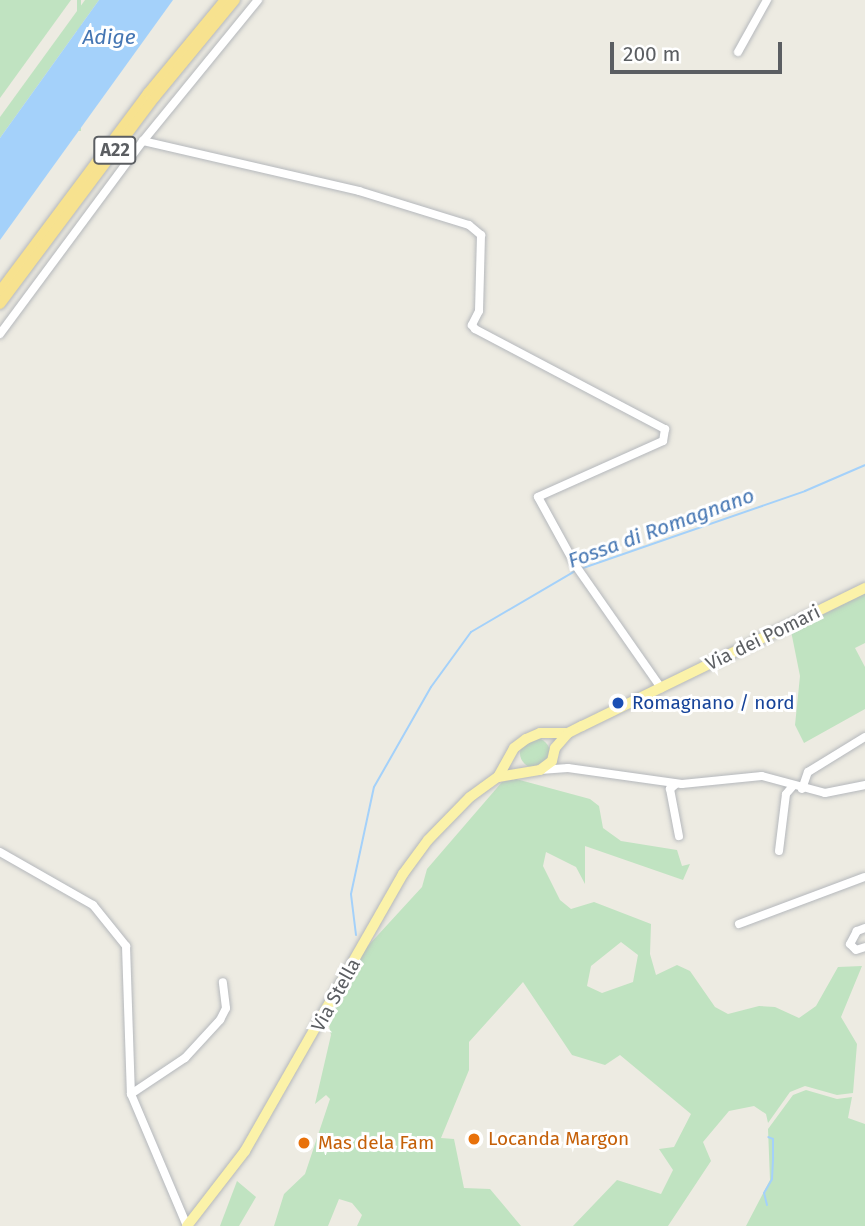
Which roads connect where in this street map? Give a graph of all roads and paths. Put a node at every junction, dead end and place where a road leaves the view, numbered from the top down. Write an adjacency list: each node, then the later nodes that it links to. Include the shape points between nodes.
1 (225, 0): 7 (highway, A22, via 148,93)
2 (235, 0): 8 (highway, A22, via 155,97)
3 (257, 0): 6 (street)
4 (767, 0): 5 (street)
5 (738, 52)
6 (143, 141): 9 (street); 11 (street, via 359,191 470,225 481,235 479,311 472,325 665,429 667,436 538,497 576,566)
7 (0, 291)
8 (0, 304)
9 (0, 334)
10 (865, 588): 11 (main road, Via dei Pomari)
11 (662, 688): 12 (main road, Via dei Pomari)
12 (568, 733): 13 (main road, Via dei Pomari); 15 (main road, Via dei Pomari)
13 (547, 735): 15 (main road); 16 (main road, Via dei Pomari, via 526,739)
14 (865, 737): 23 (street, via 808,772)
15 (555, 751): 17 (street); 18 (main road, Via dei Pomari)
16 (513, 754): 19 (main road); 20 (main road, Via Stella)
17 (568, 768): 18 (street); 21 (street)
18 (540, 770): 19 (main road)
19 (525, 772): 20 (main road)
20 (498, 776): 33 (main road, Via Stella, via 443,824 403,874 245,1151)
21 (676, 783): 23 (street, via 762,776); 24 (street, via 670,789)
22 (865, 785): 23 (street, via 825,793)
23 (797, 787): 25 (street, via 786,794)
24 (679, 836)
25 (779, 851)
26 (0, 852): 32 (street, Via Stella, via 93,905 127,946)
27 (865, 877): 28 (street)
28 (739, 924)
29 (865, 928): 30 (street, via 857,930 850,944 856,950)
30 (865, 947)
31 (223, 982): 32 (street, via 226,1008 220,1020 185,1058)
32 (131, 1094): 33 (street, Via Stella)
33 (187, 1226)

